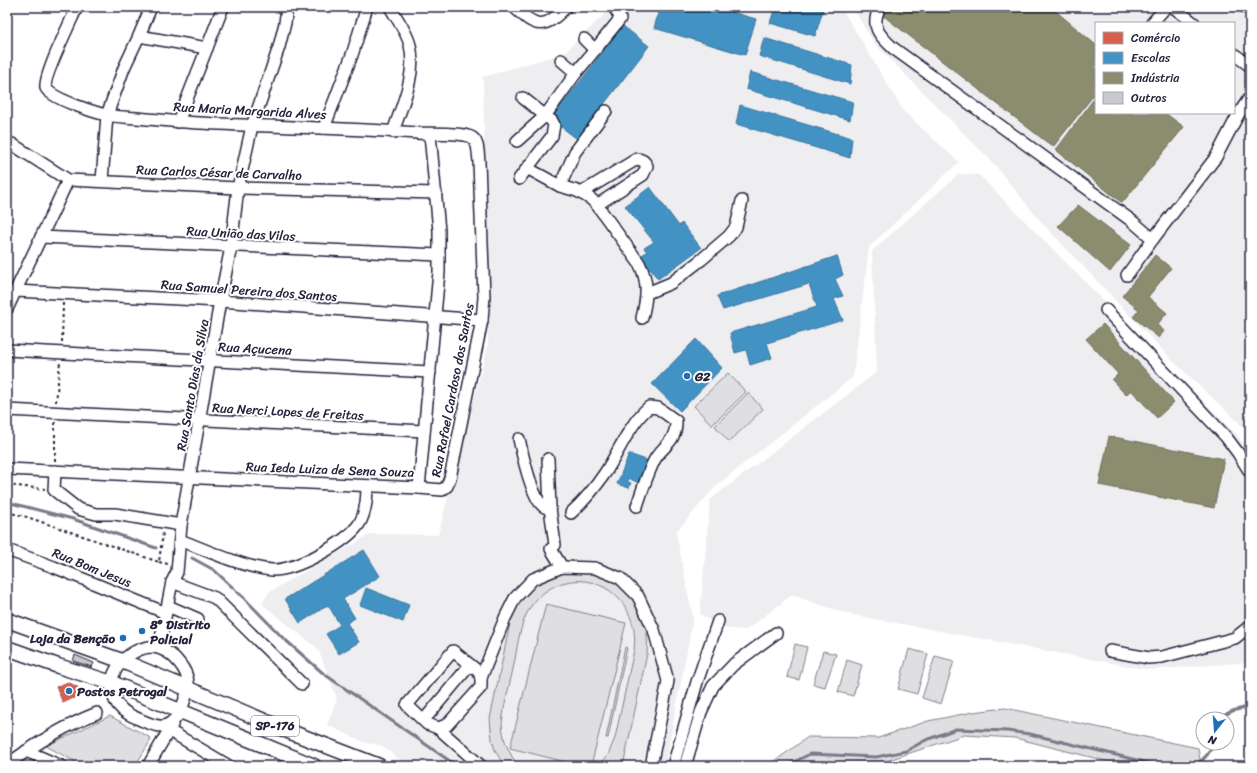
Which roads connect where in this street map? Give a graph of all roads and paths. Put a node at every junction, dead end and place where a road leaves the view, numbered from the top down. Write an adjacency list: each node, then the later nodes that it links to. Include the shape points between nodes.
1 (77, 7): 28 (street, Rua Maria Margarida Alves, via 49,71 46,88 70,103)
2 (151, 7): 17 (street)
3 (223, 7): 19 (street)
4 (287, 7): 31 (street, Rua Santo Dias da Silva, via 279,47)
5 (367, 7): 32 (street)
6 (390, 7): 33 (street, via 410,44 412,61)
7 (514, 7): 8 (street, via 540,24 548,23)
8 (566, 7)
9 (880, 7): 49 (street, via 875,18 876,27 893,48 1132,221)
10 (1166, 7): 15 (street)
11 (1173, 7): 16 (street)
12 (1245, 7): 14 (street)
13 (615, 9): 20 (street, via 620,19)
14 (1250, 10)
15 (1153, 22)
16 (1193, 22)
17 (139, 36): 19 (street); 28 (street)
18 (584, 39): 20 (street)
19 (207, 48): 30 (street)
20 (595, 50): 24 (street)
21 (1235, 55): 23 (street)
22 (561, 60): 24 (street)
23 (1250, 66)
24 (576, 73): 29 (street)
25 (1250, 97): 49 (street, via 1216,157)
26 (523, 98): 29 (street)
27 (606, 111): 42 (street, via 575,152)
28 (107, 115): 30 (street, Rua Maria Margarida Alves); 41 (street)
29 (545, 116): 36 (street); 38 (street, via 554,125 552,136)
30 (178, 122): 31 (street, Rua Maria Margarida Alves)
31 (252, 126): 32 (street, Rua Maria Margarida Alves); 43 (street, Rua Santo Dias da Silva)
32 (324, 128): 33 (street, Rua Maria Margarida Alves)
33 (393, 132): 34 (street, Rua Maria Margarida Alves)
34 (430, 134): 35 (street, Rua Maria Margarida Alves); 44 (street, Rua Ieda Luiza de Sena Souza)
35 (464, 135): 60 (street, Rua Rafael Cardoso dos Santos, via 476,141 478,149 484,297)
36 (517, 141)
37 (12, 144): 40 (street)
38 (528, 168): 39 (street); 42 (street)
39 (519, 179)
40 (68, 180): 41 (street, Rua Carlos César de Carvalho); 48 (street)
41 (102, 181): 43 (street, Rua Carlos César de Carvalho)
42 (560, 186): 45 (street)
43 (238, 188): 44 (street, Rua Carlos César de Carvalho); 50 (street, Rua Santo Dias da Silva)
44 (436, 193): 51 (street, Rua Ieda Luiza de Sena Souza)
45 (581, 193): 47 (street); 47 (street, via 637,158 645,162 648,166 643,175)
46 (742, 201): 54 (street, via 736,228 716,248 670,283)
47 (597, 205): 54 (street, via 639,263 644,272)
48 (40, 237): 50 (street, Rua União das Vilas); 53 (street)
49 (1153, 239): 52 (street)
50 (231, 247): 51 (street, Rua União das Vilas); 55 (street, Rua Santo Dias da Silva)
51 (439, 256): 58 (street, Rua Ieda Luiza de Sena Souza)
52 (1127, 275)
53 (15, 291): 55 (street, Rua Samuel Pereira dos Santos); 56 (street)
54 (647, 294): 59 (street)
55 (220, 301): 58 (street, Rua Samuel Pereira dos Santos); 62 (street, Rua Santo Dias da Silva)
56 (7, 309)
57 (1106, 310): 72 (street, via 1226,437)
58 (436, 317): 60 (street, Rua Samuel Pereira dos Santos); 63 (street, Rua Ieda Luiza de Sena Souza)
59 (642, 318)
60 (482, 320): 76 (street, Rua Rafael Cardoso dos Santos, via 447,486 442,490)
61 (7, 350): 62 (street, Rua Açucena)
62 (210, 360): 63 (street, Rua Açucena); 66 (street, Rua Santo Dias da Silva)
63 (430, 372): 67 (street, Rua Ieda Luiza de Sena Souza)
64 (7, 410): 65 (street, Rua Nerci Lopes de Freitas)
65 (55, 412): 66 (street, Rua Nerci Lopes de Freitas); 71 (path)
66 (200, 420): 67 (street, Rua Nerci Lopes de Freitas); 73 (street, Rua Santo Dias da Silva)
67 (424, 431): 76 (street, Rua Ieda Luiza de Sena Souza)
68 (519, 439): 79 (street, via 538,498 543,506)
69 (548, 459): 79 (street)
70 (7, 469): 71 (street, Rua Ieda Luiza de Sena Souza)
71 (55, 471): 73 (street, Rua Ieda Luiza de Sena Souza); 77 (street)
72 (1250, 472)
73 (190, 478): 75 (street, Rua Ieda Luiza de Sena Souza); 83 (street, Rua Santo Dias da Silva)
74 (7, 485): 77 (path)
75 (368, 486): 76 (street, Rua Ieda Luiza de Sena Souza); 84 (street, via 365,509 358,525 334,546 286,569 256,567)
76 (419, 488)
77 (54, 490): 82 (street, via 78,509 96,514 115,514)
78 (637, 506): 81 (street, via 654,461 669,444 676,429 676,422 658,408 649,407 640,415 605,474 588,497)
79 (550, 508): 86 (street, via 553,547)
80 (7, 512): 82 (path, via 159,562)
81 (571, 513)
82 (165, 522): 83 (street)
83 (182, 525): 84 (street, Rua Santo Dias da Silva)
84 (180, 545): 87 (street, Rua Santo Dias da Silva)
85 (7, 550): 88 (street, Rua Bom Jesus)
86 (562, 567): 99 (street, via 533,579 515,598); 119 (street, via 595,568 620,578 638,596 654,630 668,681)
87 (174, 577): 88 (street, Rua Santo Dias da Silva); 101 (street, via 215,598)
88 (167, 609): 89 (street, Rua Bom Jesus); 95 (street, Rua Santo Dias da Silva)
89 (198, 619)
90 (7, 620): 97 (main road, SP-176)
91 (718, 621): 120 (street)
92 (1250, 626): 96 (street, via 1235,638 1162,658)
93 (776, 633): 121 (street, via 734,664 713,686 701,712)
94 (7, 648): 100 (main road, SP-176)
95 (159, 648): 97 (street, via 139,649); 102 (street, via 181,666 188,677)
96 (1110, 651)
97 (122, 661): 100 (street); 102 (main road, SP-176)
98 (470, 665): 99 (street, via 479,672); 105 (street); 105 (street, via 453,651 406,705)
99 (481, 678): 107 (street, via 481,687 447,725)
100 (112, 683): 104 (main road, SP-176); 106 (street, via 113,696 121,708)
101 (302, 684)
102 (188, 689): 104 (street); 111 (main road, SP-176)
103 (96, 713): 110 (street, via 57,731)
104 (178, 715): 106 (street, via 171,723 163,726); 108 (street); 116 (main road, SP-176)
105 (424, 720): 107 (street)
106 (152, 725): 109 (street, via 160,734)
107 (438, 728): 118 (street)
108 (168, 730): 109 (street); 115 (street)
109 (162, 742): 114 (street)
110 (26, 751): 112 (street); 113 (street)
111 (359, 763): 117 (main road, SP-176)
112 (7, 765)
113 (61, 766)
114 (148, 766)
115 (229, 766)
116 (314, 766)
117 (379, 766)
118 (481, 766)
119 (651, 766)
120 (673, 766)
121 (685, 766)

